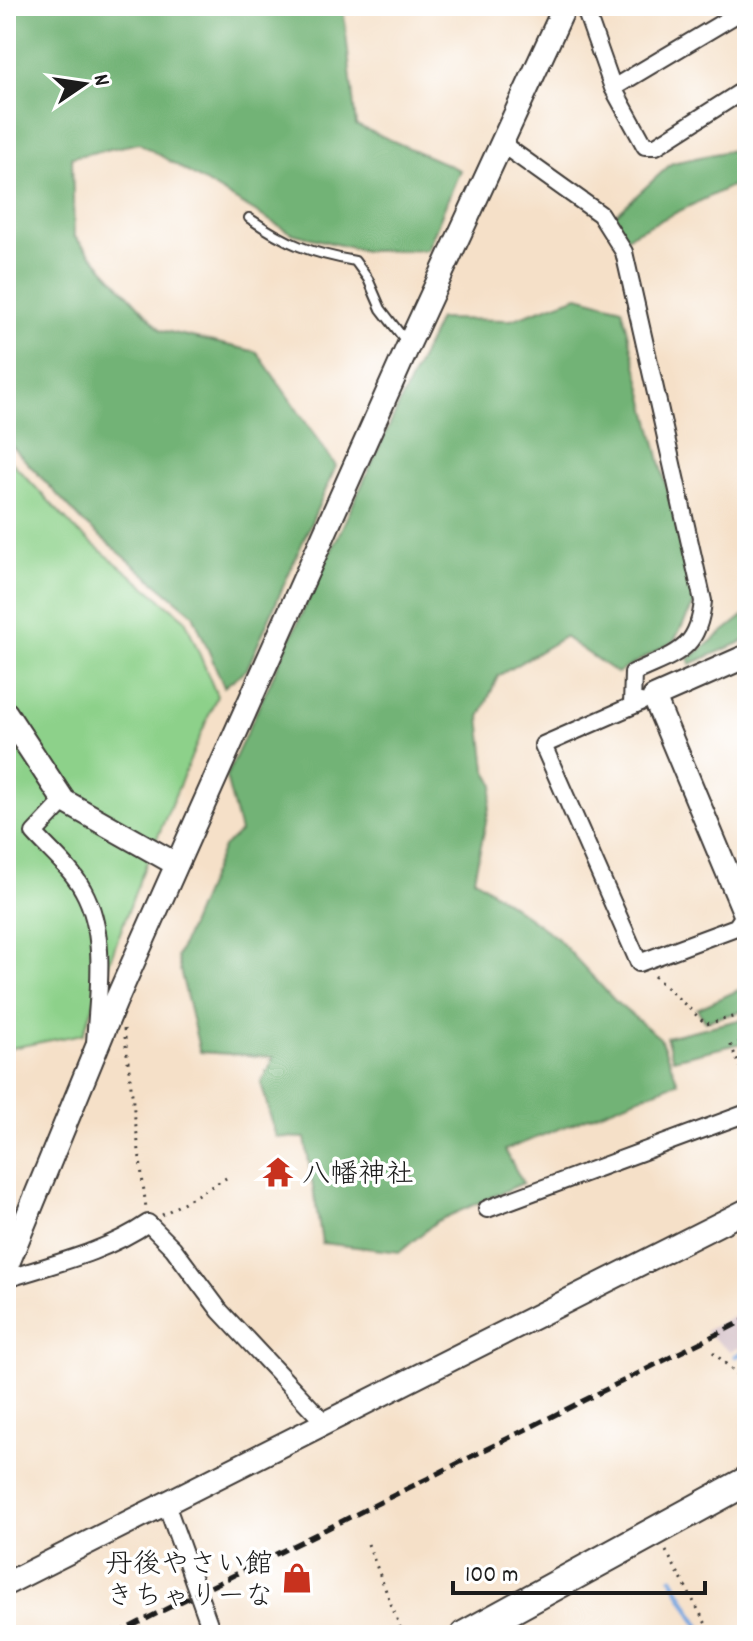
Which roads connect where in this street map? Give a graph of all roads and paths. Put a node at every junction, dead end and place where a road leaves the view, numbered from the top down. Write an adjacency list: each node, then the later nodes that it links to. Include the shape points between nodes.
1 (565, 6): 6 (street)
2 (584, 6): 4 (street)
3 (747, 8): 4 (street)
4 (613, 88): 5 (street, via 645,146 656,146)
5 (747, 88)
6 (502, 144): 8 (street); 11 (street, via 600,214 624,252 703,601 700,628 681,650 633,673)
7 (249, 218): 8 (lane, via 309,253 355,261 381,309)
8 (409, 344): 14 (street)
9 (747, 656): 10 (street)
10 (654, 697): 11 (street); 15 (street)
11 (632, 706): 16 (street, via 543,745)
12 (6, 713): 13 (street)
13 (64, 801): 14 (street); 20 (street, via 34,833 83,888 93,914 99,969)
14 (176, 864): 17 (street)
15 (746, 914): 16 (street, via 736,927)
16 (639, 963): 18 (path, via 706,1024)
17 (115, 1003): 20 (street); 26 (path, via 127,1036)
18 (747, 1013)
19 (747, 1035): 21 (path, via 731,1046)
20 (94, 1051): 27 (street)
21 (747, 1082)
22 (747, 1113): 24 (street)
23 (228, 1177): 26 (path)
24 (487, 1209)
25 (747, 1210): 32 (street)
26 (148, 1223): 29 (street, via 71,1259); 32 (street, via 220,1311)
27 (14, 1225): 28 (street)
28 (6, 1268)
29 (6, 1279)
30 (713, 1352): 31 (path)
31 (747, 1384)
32 (325, 1423): 34 (street)
33 (747, 1481): 35 (highway)
34 (165, 1501): 37 (street); 38 (street)
35 (655, 1531): 40 (highway); 41 (path)
36 (368, 1544): 39 (path)
37 (6, 1584)
38 (213, 1635)
39 (403, 1635)
40 (465, 1635)
41 (712, 1635)

